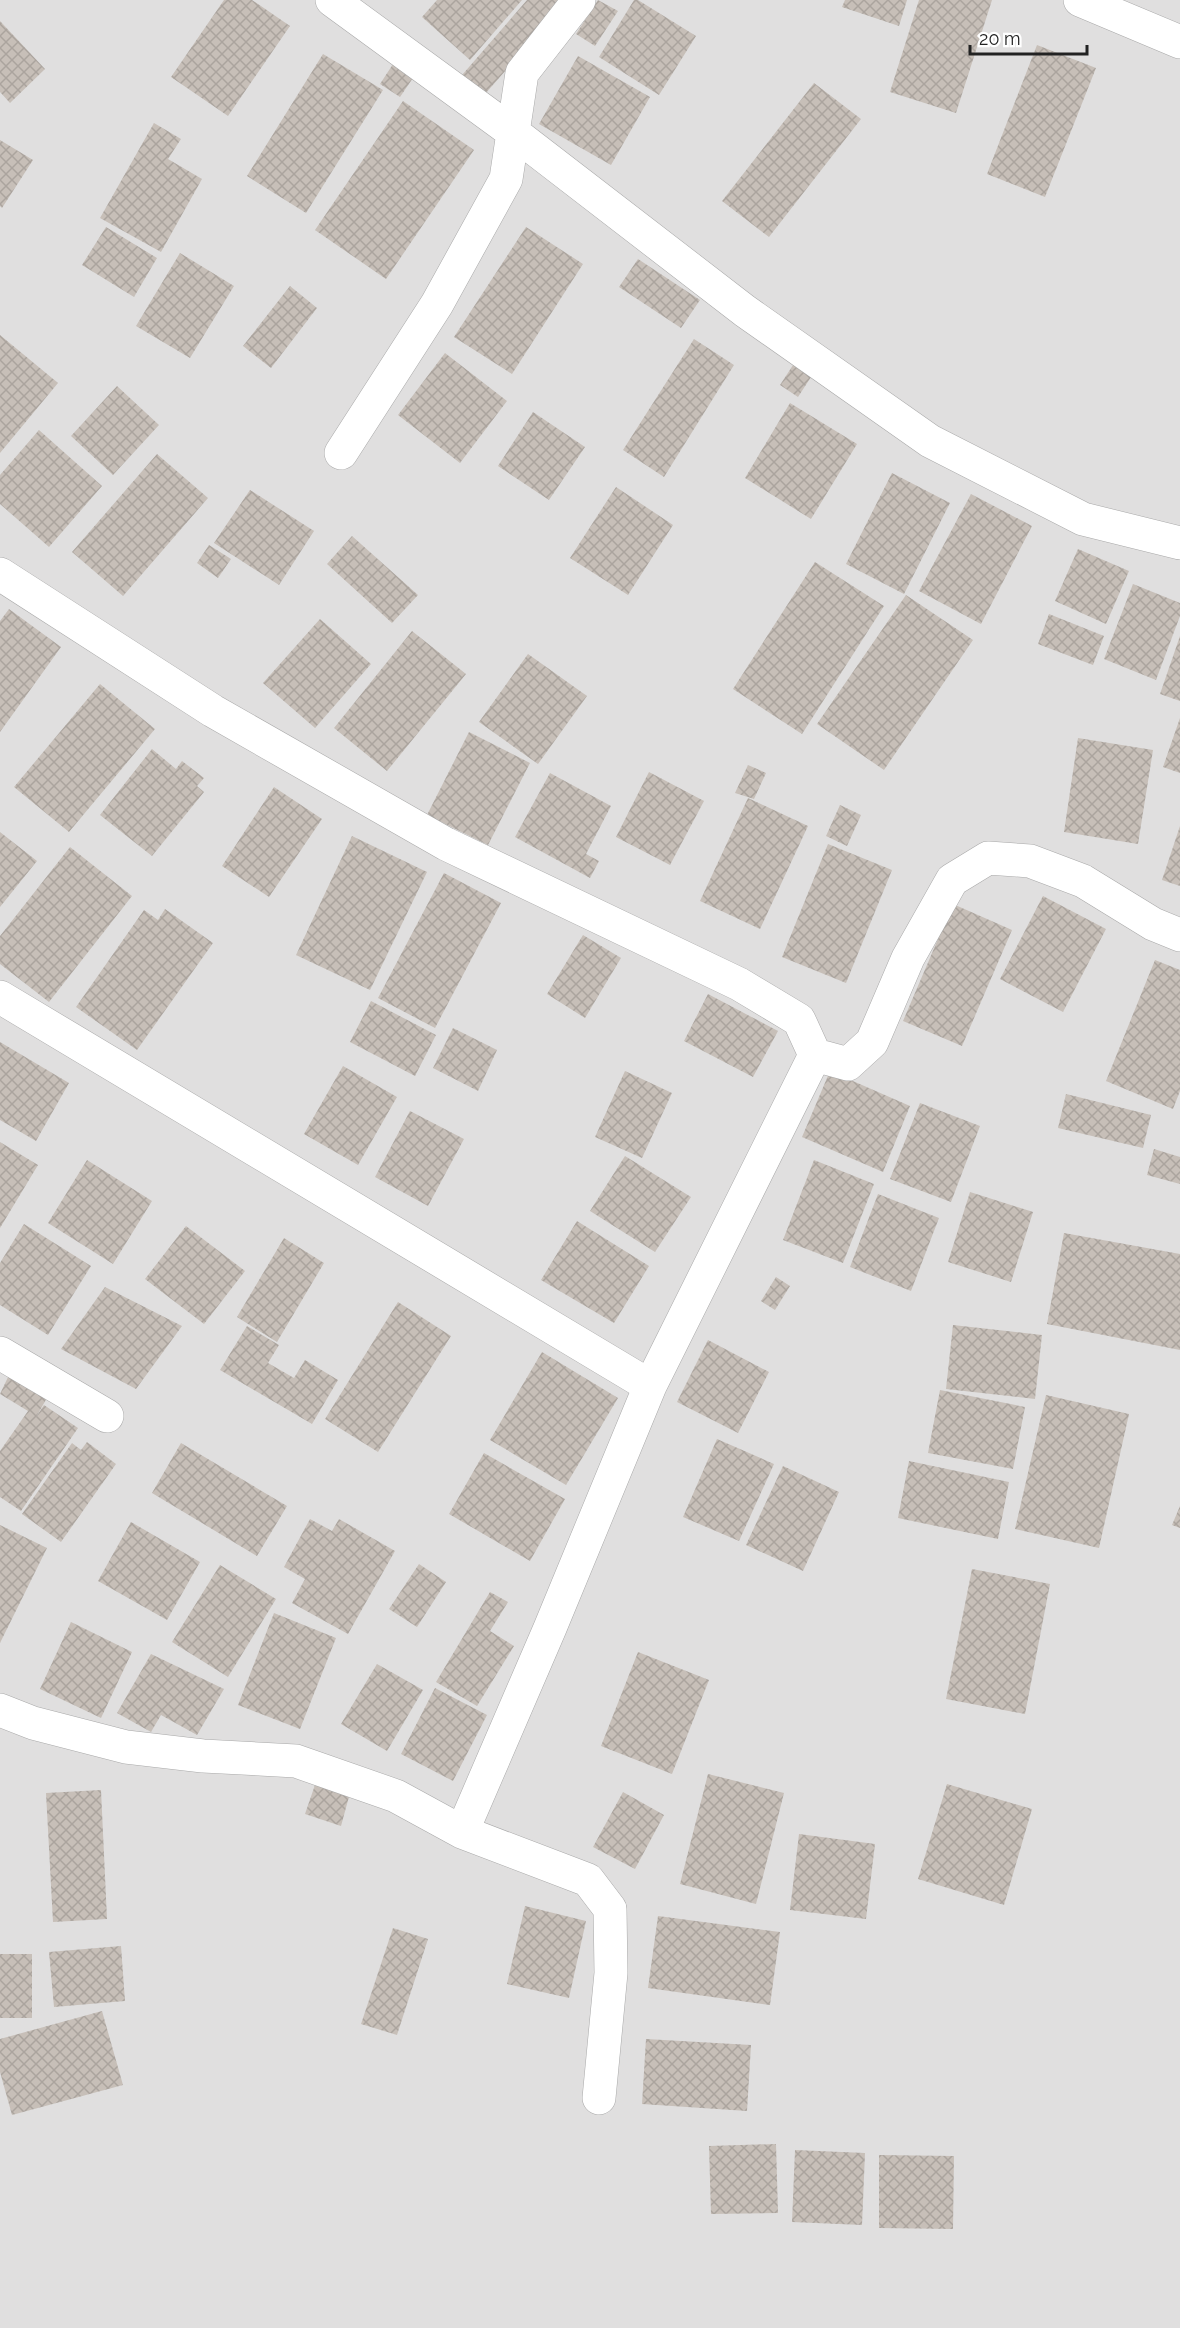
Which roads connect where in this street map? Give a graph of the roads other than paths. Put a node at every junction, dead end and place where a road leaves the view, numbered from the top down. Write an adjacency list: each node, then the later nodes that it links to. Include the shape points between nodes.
1 (332, 0): 5 (street)
2 (579, 0): 5 (street, via 522,73)
3 (1080, 0): 4 (street)
4 (1180, 42)
5 (514, 134): 6 (street, via 506,179 437,304); 7 (street, via 745,311 930,441 1083,519)
6 (341, 453)
7 (1180, 543)
8 (0, 574): 11 (street, via 213,711 446,844 739,984 799,1020)
9 (1180, 935): 11 (street, via 1153,924 1083,881 1030,861 988,858 952,880 908,958 872,1042 848,1064)
10 (0, 997): 13 (street)
11 (815, 1055): 13 (street)
12 (0, 1353): 14 (street)
13 (650, 1386): 16 (street)
14 (107, 1416)
15 (0, 1710): 16 (street, via 33,1723 126,1747 296,1761 396,1796)
16 (462, 1832): 17 (street, via 588,1880 610,1909 611,1973)
17 (599, 2098)

